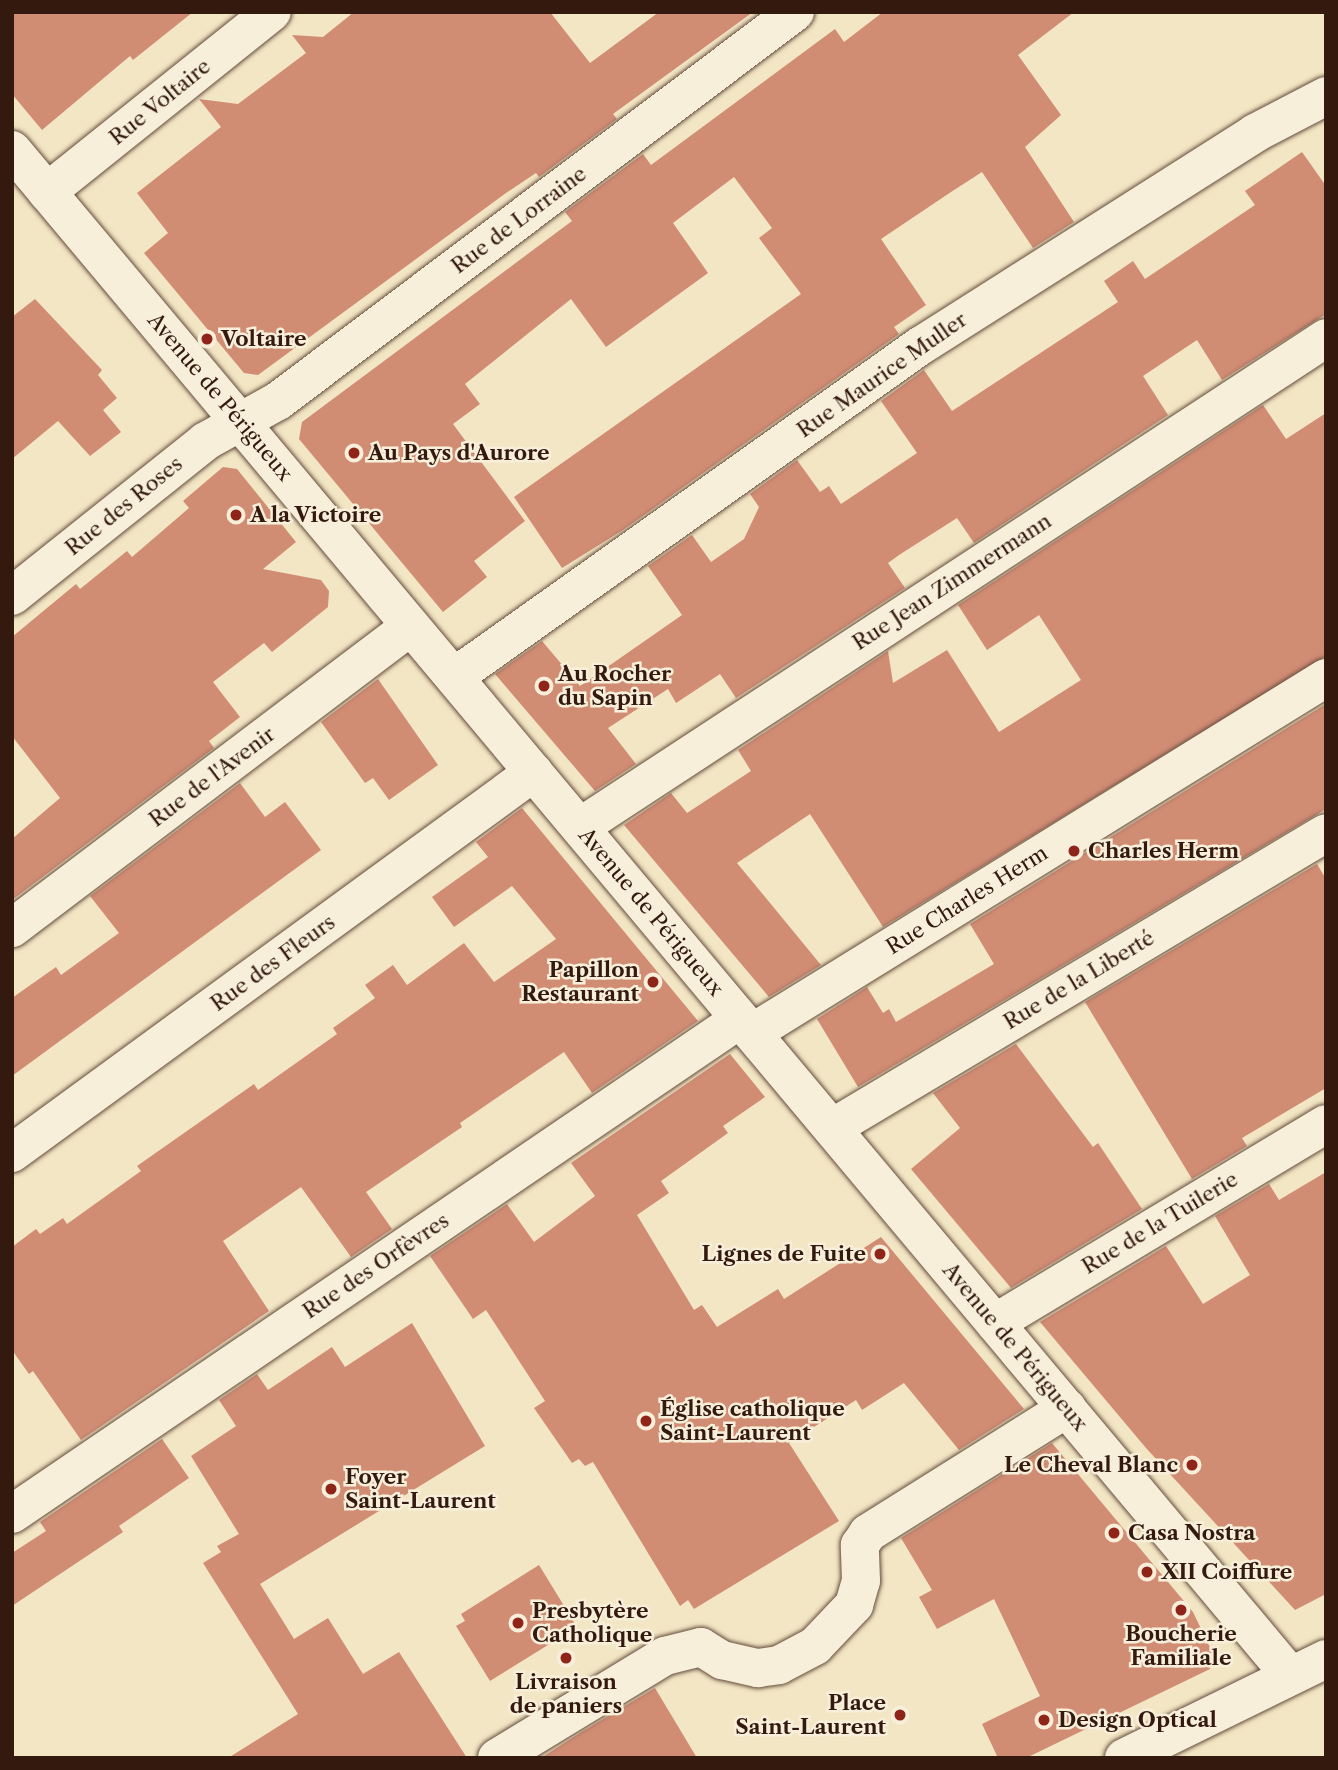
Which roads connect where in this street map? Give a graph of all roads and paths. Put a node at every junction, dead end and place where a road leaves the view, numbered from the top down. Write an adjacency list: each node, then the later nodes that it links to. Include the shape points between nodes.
1 (272, 12): 5 (street, Rue Voltaire)
2 (795, 12): 7 (street, Rue de Lorraine, via 278,401)
3 (1326, 96): 10 (street, Rue Maurice Muller, via 1255,133 920,346)
4 (12, 150): 5 (street, Avenue de Périgueux)
5 (47, 192): 7 (street, Avenue de Périgueux)
6 (1326, 338): 13 (street, Rue Jean Zimmermann)
7 (240, 422): 8 (street, Rue des Roses, via 206,441); 9 (street, Avenue de Périgueux)
8 (12, 596)
9 (411, 626): 10 (street, Avenue de Périgueux); 15 (street, Rue de l'Avenir)
10 (454, 677): 12 (street, Avenue de Périgueux)
11 (1326, 678): 16 (street, Rue Charles Herm)
12 (534, 772): 13 (street, Avenue de Périgueux); 19 (street, Rue des Fleurs)
13 (580, 827): 16 (street, Avenue de Périgueux)
14 (1326, 833): 18 (street, Rue de la Liberté)
15 (12, 928)
16 (746, 1026): 18 (street, Avenue de Périgueux); 22 (street, Rue des Orfèvres)
17 (1326, 1124): 20 (street, Rue de la Tuilerie)
18 (832, 1128): 20 (street, Avenue de Périgueux)
19 (12, 1153)
20 (995, 1323): 21 (street, Avenue de Périgueux)
21 (1067, 1409): 24 (street, Avenue de Périgueux); 25 (street, via 868,1533 860,1545 861,1581 854,1605 831,1633 808,1650 779,1665 758,1668 722,1660 701,1647 665,1656)
22 (12, 1514)
23 (1326, 1659): 24 (street)
24 (1290, 1675): 26 (street)
25 (497, 1758)
26 (1124, 1758)

